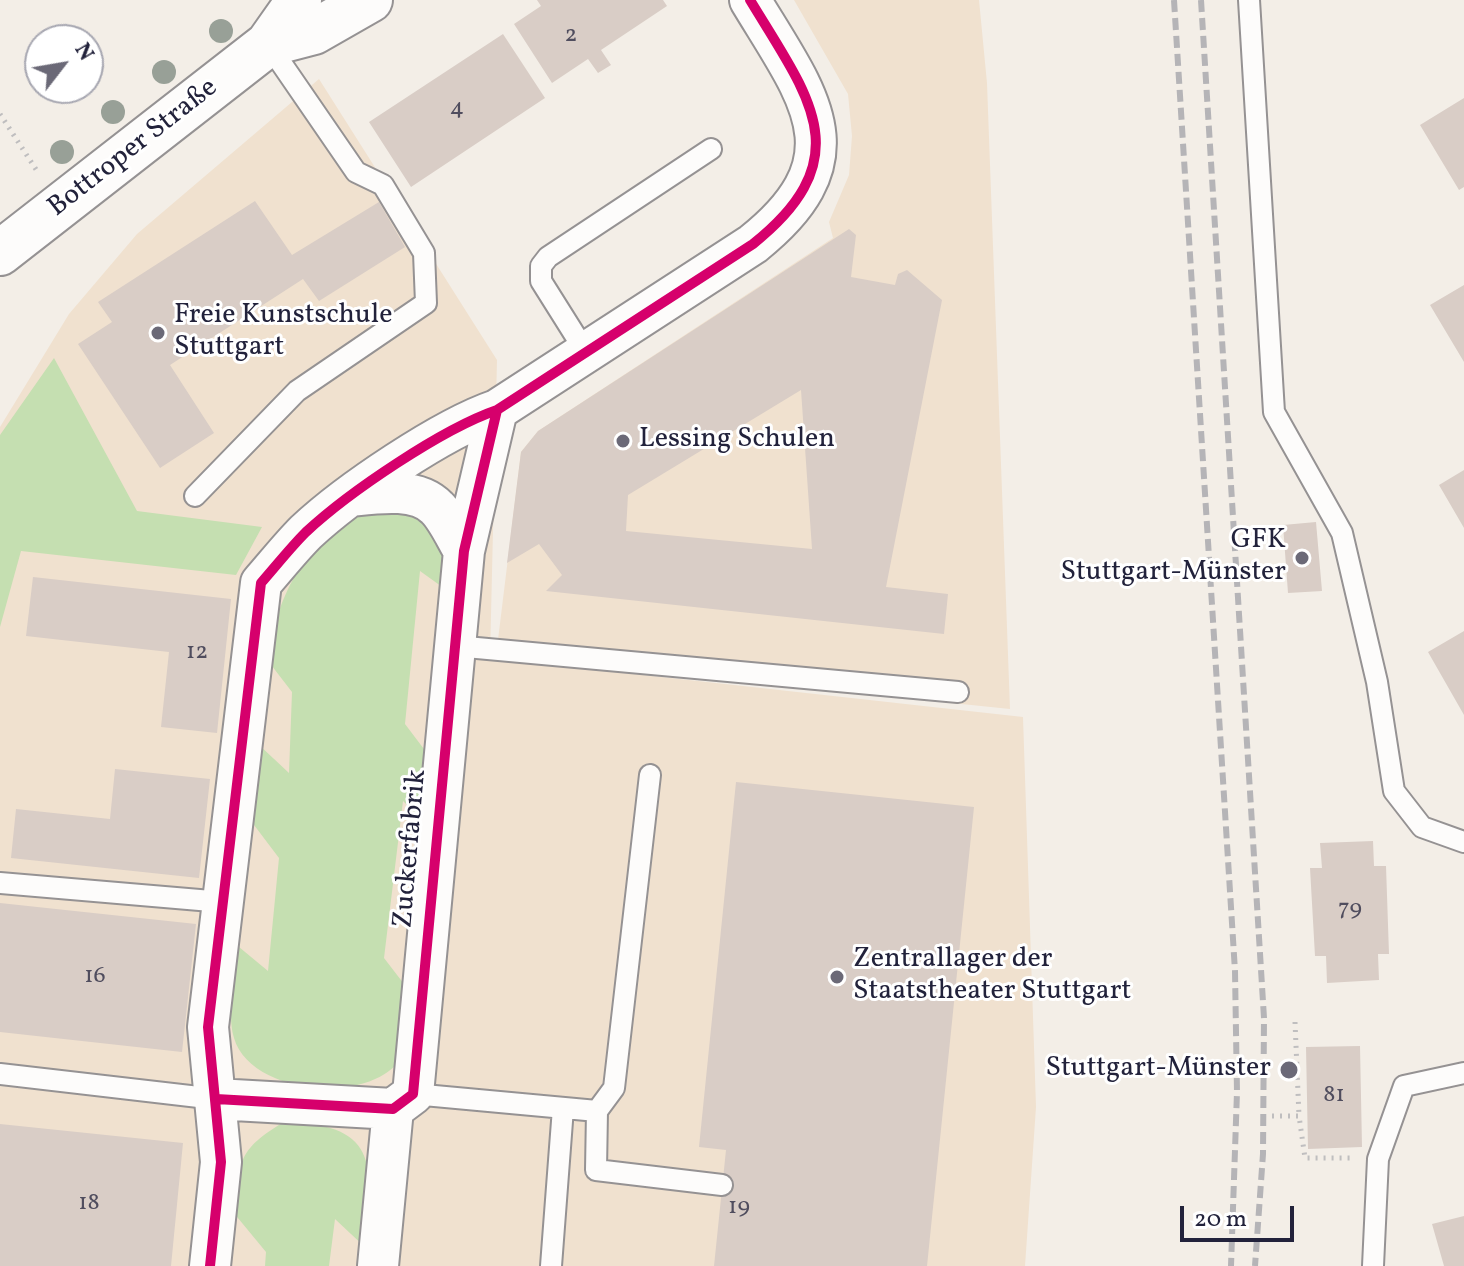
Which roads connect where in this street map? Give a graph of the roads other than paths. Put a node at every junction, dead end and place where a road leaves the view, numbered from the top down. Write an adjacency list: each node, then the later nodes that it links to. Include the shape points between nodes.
1 (299, 0): 5 (street, Bottroper Straße)
2 (370, 0): 5 (street, Bottroper Straße, via 314,32)
3 (750, 0): 8 (street, via 803,88 813,115 813,167 800,199 753,244)
4 (1249, 0): 16 (lane, via 1274,412 1342,533 1377,682 1394,791 1422,827)
5 (268, 44): 7 (street, Bottroper Straße); 10 (lane, via 356,172 383,185 424,253 426,303 297,391)
6 (711, 149): 8 (lane, via 541,266 541,281)
7 (0, 253)
8 (585, 351): 9 (street)
9 (497, 410): 11 (street, via 466,421); 12 (street, Zuckerfabrik)
10 (195, 496)
11 (352, 496): 12 (street, via 409,494 436,506); 18 (street, via 306,532 261,583)
12 (464, 551): 13 (street, Zuckerfabrik)
13 (455, 646): 14 (lane); 22 (street, Zuckerfabrik)
14 (958, 692)
15 (650, 775): 24 (lane, via 614,1088)
16 (1464, 842)
17 (0, 883): 18 (lane)
18 (223, 902): 21 (street, via 208,1027)
19 (1464, 1073): 29 (lane, via 1404,1086 1378,1159)
20 (0, 1074): 21 (lane)
21 (216, 1099): 22 (street); 26 (street, via 221,1162)
22 (403, 1102): 23 (lane); 27 (street, Zuckerfabrik)
23 (563, 1108): 24 (lane); 28 (lane)
24 (597, 1111): 25 (lane, via 596,1170)
25 (722, 1185)
26 (210, 1266)
27 (378, 1266)
28 (551, 1266)
29 (1373, 1266)

